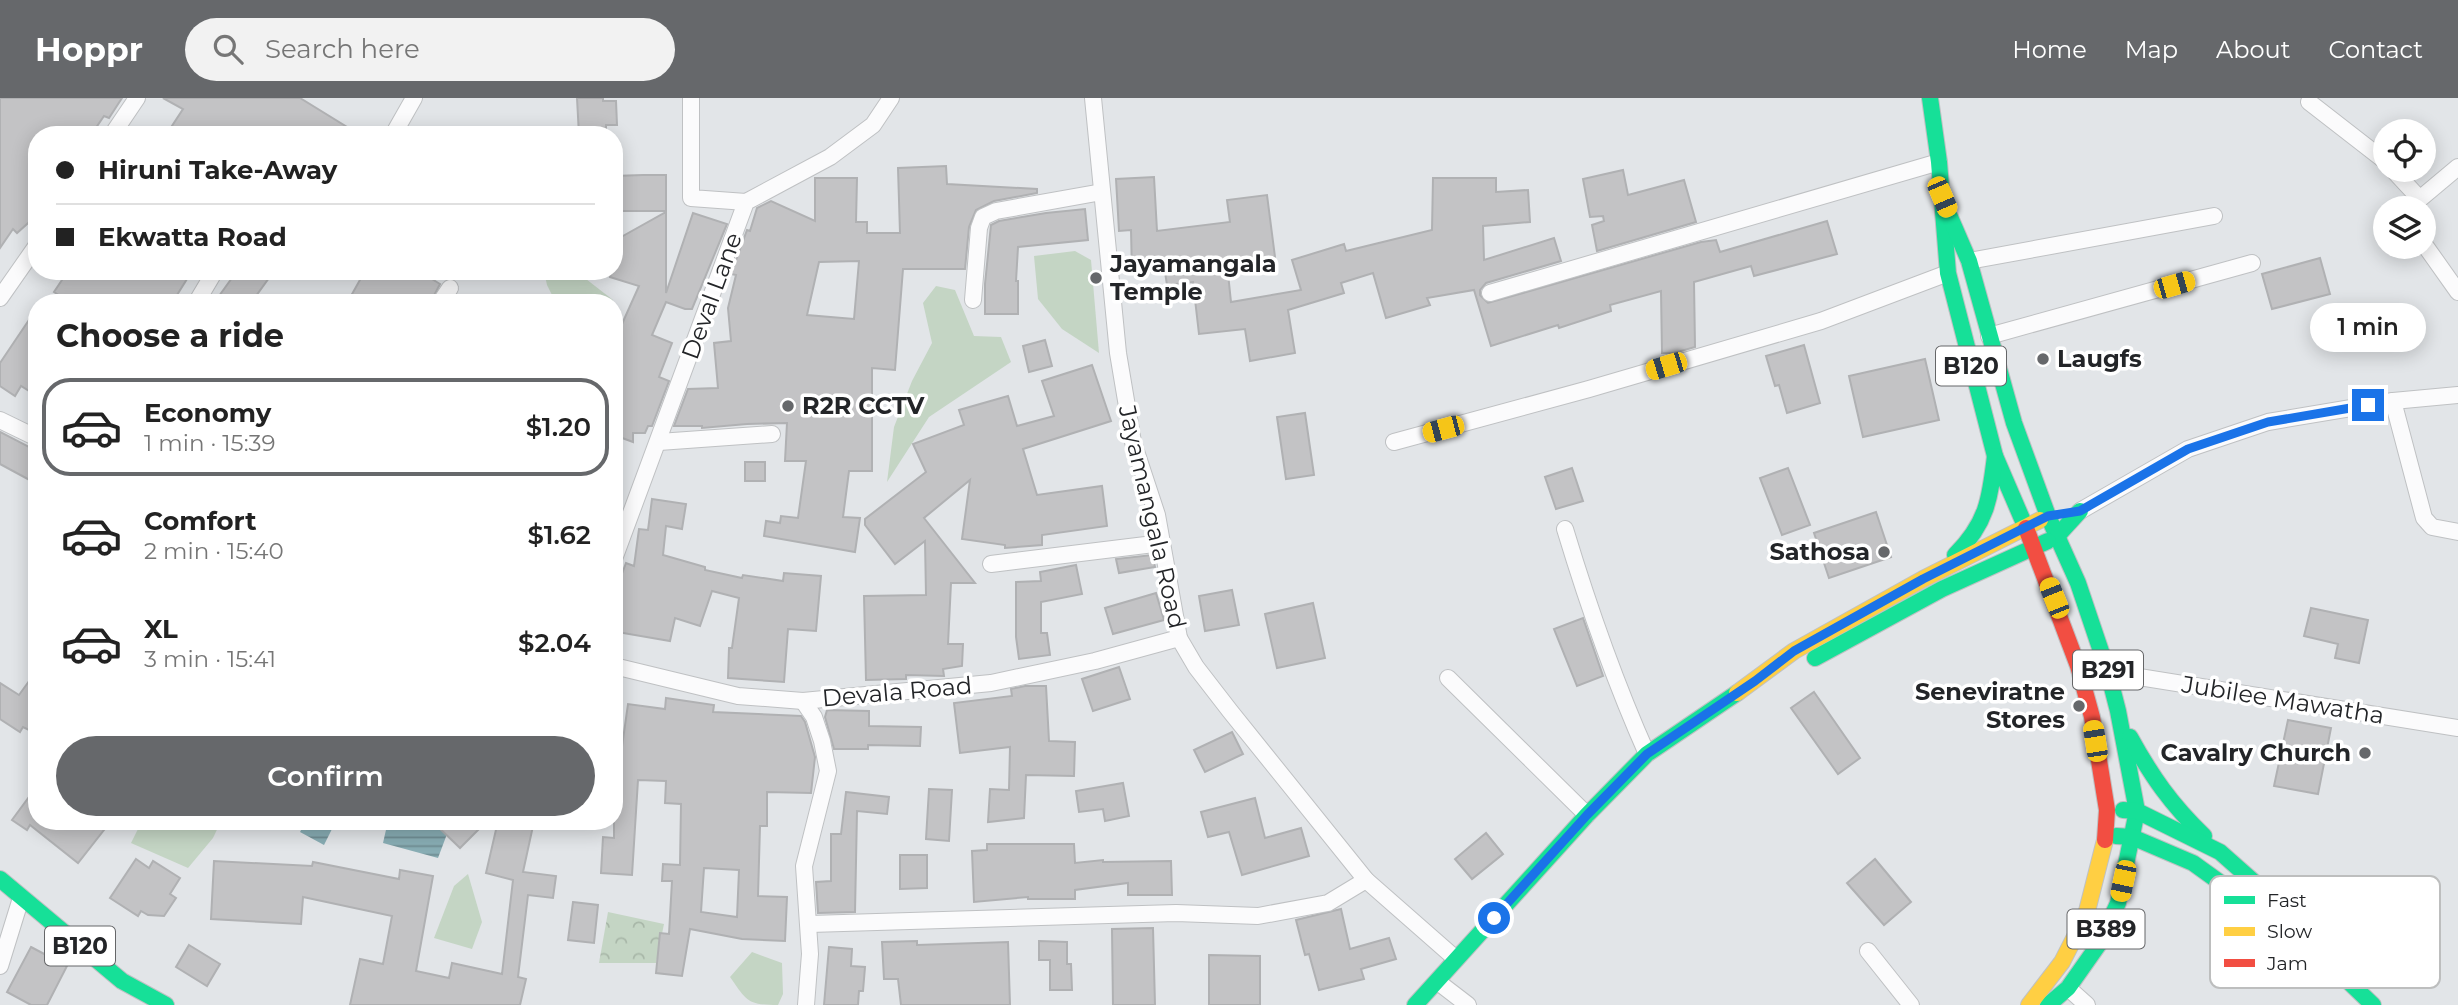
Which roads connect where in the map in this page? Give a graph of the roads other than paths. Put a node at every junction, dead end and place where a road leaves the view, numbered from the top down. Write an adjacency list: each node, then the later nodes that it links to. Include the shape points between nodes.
1 (137, 98): 8 (street)
2 (414, 98): 9 (street)
3 (691, 98): 16 (street, via 691,198)
4 (891, 98): 16 (street, Deval Lane, via 873,125 830,158)
5 (1093, 98): 13 (street, Jayamangala Road)
6 (1930, 98): 11 (main road, B120)
7 (2309, 102): 10 (street)
8 (118, 126)
9 (398, 126)
10 (2373, 153)
11 (1939, 162): 15 (main road, B120); 25 (street)
12 (2458, 167): 14 (street)
13 (1102, 192): 28 (street, via 983,217); 45 (street, Jayamangala Road, via 1118,353 1133,442)
14 (2423, 196)
15 (1942, 197): 20 (main road, B120); 22 (main road, B120)
16 (746, 202): 35 (street, Deval Lane)
17 (2214, 216): 20 (street)
18 (28, 258): 27 (street)
19 (2435, 259): 24 (street)
20 (1969, 261): 29 (main road, B120)
21 (2252, 263): 29 (street)
22 (1948, 273): 36 (street, via 1821,321); 37 (main road, B120)
23 (450, 288): 26 (street)
24 (2458, 292)
25 (1490, 293)
26 (446, 294)
27 (0, 298)
28 (973, 300)
29 (1989, 336): 39 (main road, B120)
30 (2458, 395): 31 (street)
31 (2393, 401): 38 (street, via 2268,422 2188,449); 42 (street, via 2424,518 2432,527)
32 (0, 420): 33 (street)
33 (28, 434)
34 (772, 434): 35 (street)
35 (659, 442): 44 (street, Deval Lane)
36 (1394, 442)
37 (1995, 456): 41 (main road, B120); 48 (main road, via 1983,522 1973,539)
38 (2080, 511): 39 (main road); 43 (main road)
39 (2048, 516): 41 (main road); 43 (main road)
40 (1565, 528): 57 (street, via 1588,605)
41 (2026, 528): 46 (main road); 48 (main road)
42 (2458, 533)
43 (2057, 535): 46 (main road); 51 (main road, B291)
44 (623, 536)
45 (1162, 543): 47 (street); 49 (street, Jayamangala Road)
46 (2034, 547): 53 (main road, via 1942,589 1800,666); 58 (main road, B291, via 2078,666 2092,717)
47 (991, 564)
48 (1939, 571): 53 (main road, via 1794,651)
49 (1179, 638): 54 (street, Devala Road, via 990,683); 67 (street, Jayamangala Road, via 1230,711)
50 (623, 668): 54 (street, Devala Road, via 738,696)
51 (2108, 671): 55 (main road, B291); 56 (street, Jubilee Mawatha)
52 (1448, 678): 60 (street)
53 (1755, 681): 57 (main road)
54 (803, 701): 69 (street, via 814,717 828,771 804,866)
55 (2120, 718): 59 (main road, B291); 63 (main road, via 2149,772 2176,809)
56 (2458, 728)
57 (1647, 754): 60 (main road)
58 (2107, 810): 59 (main road); 61 (main road)
59 (2137, 811): 62 (main road); 63 (main road)
60 (1587, 815): 71 (main road)
61 (2106, 835): 62 (main road); 81 (main road, B389, via 2086,915 2062,962)
62 (2132, 837): 64 (main road, via 2193,863); 74 (main road, B389, via 2118,903 2099,944)
63 (2220, 852): 65 (main road)
64 (2211, 876)
65 (2247, 876)
66 (0, 879): 68 (main road, B120)
67 (1366, 880): 69 (street, via 1328,903 1258,916 1175,913); 71 (street, Jayamangala Road)
68 (21, 898): 72 (street); 76 (main road, B120, via 122,981)
69 (810, 924): 77 (street)
70 (1868, 951): 80 (street)
71 (1456, 959): 73 (main road)
72 (0, 966)
73 (1438, 982): 78 (main road); 79 (street)
74 (2068, 988): 82 (main road, B389); 83 (street)
75 (2355, 988): 84 (main road)
76 (166, 1005)
77 (806, 1005)
78 (1415, 1005)
79 (1468, 1005)
80 (1911, 1005)
81 (2029, 1005)
82 (2048, 1005)
83 (2087, 1005)
84 (2373, 1005)

